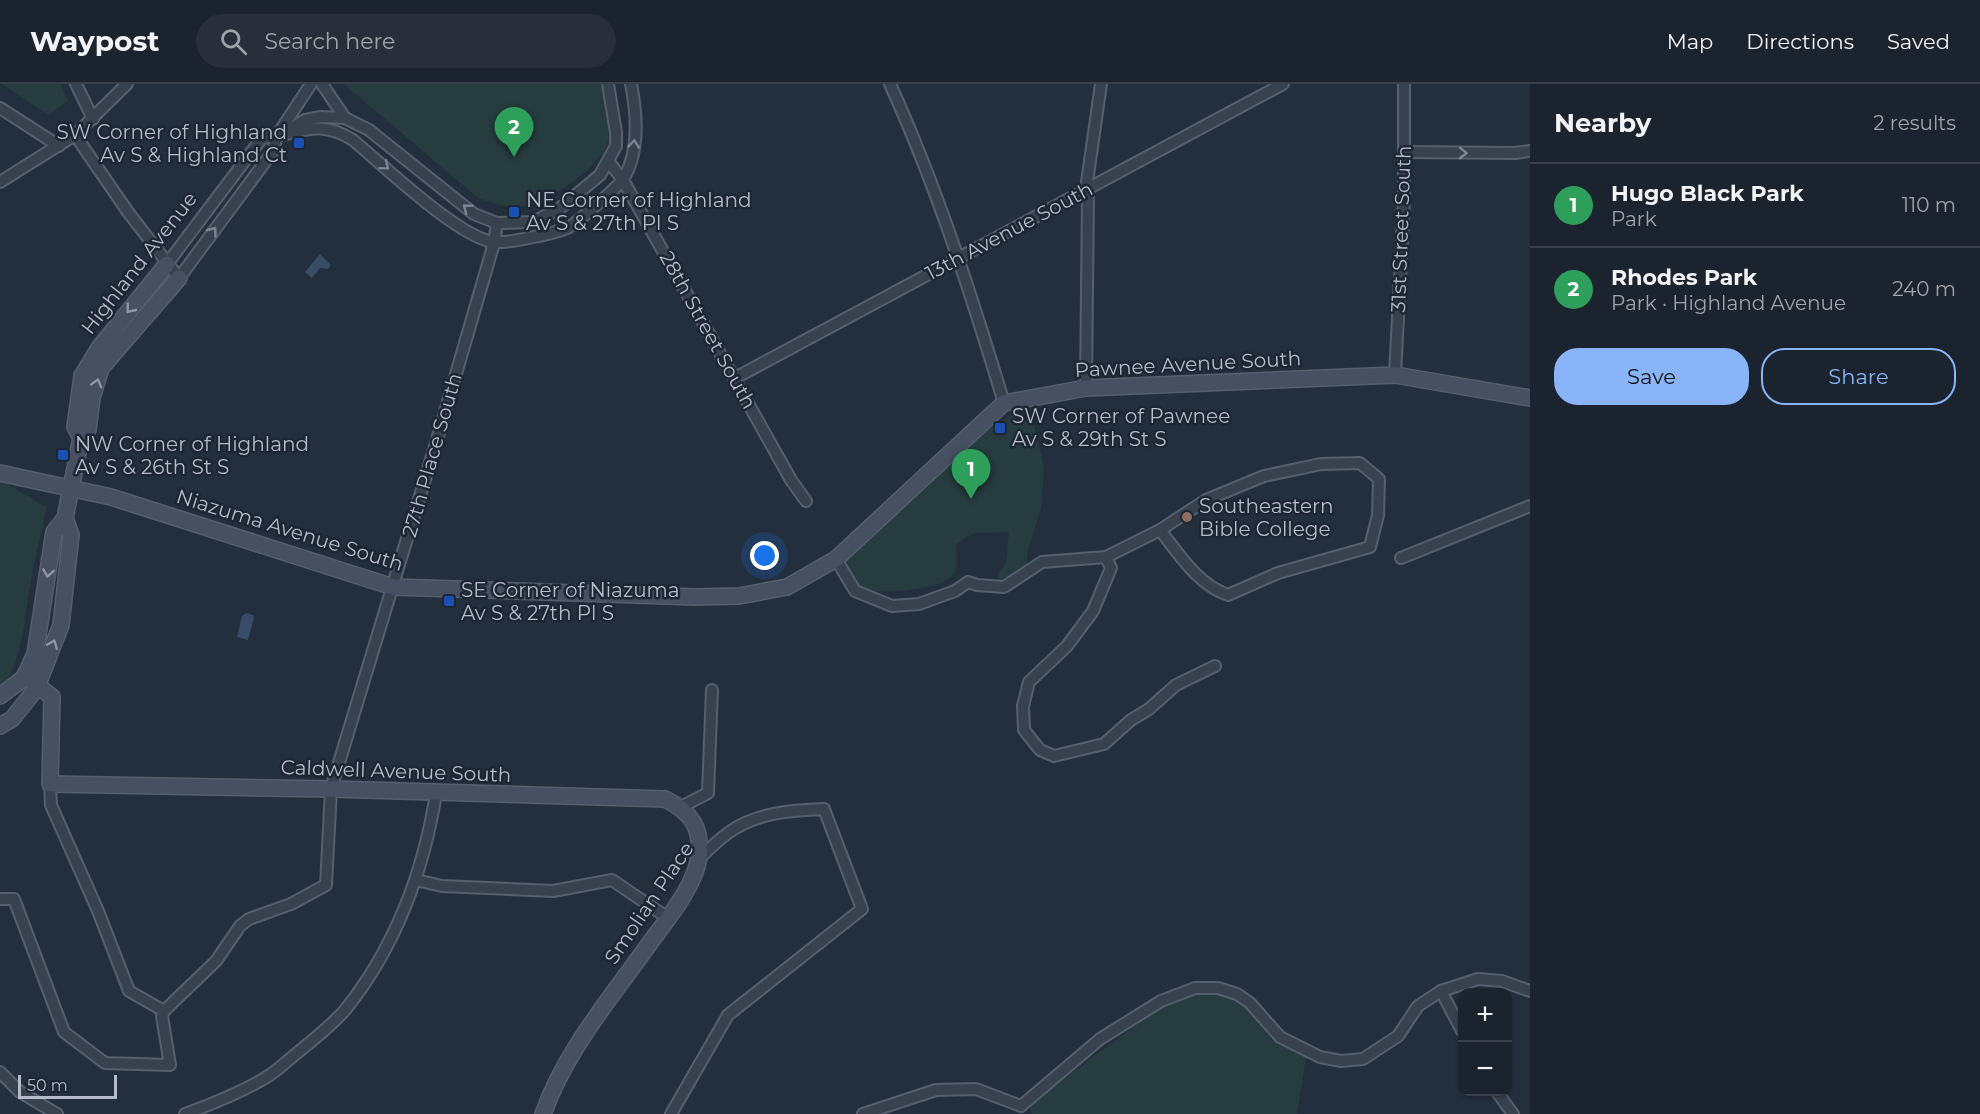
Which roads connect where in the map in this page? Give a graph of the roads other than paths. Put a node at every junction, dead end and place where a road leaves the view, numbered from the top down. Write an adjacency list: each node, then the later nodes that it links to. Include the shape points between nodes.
1 (76, 84): 12 (street)
2 (127, 84): 12 (street)
3 (311, 84): 15 (street)
4 (322, 84): 13 (street, Highland Avenue)
5 (608, 84): 19 (street, Highland Avenue, via 616,132 616,146)
6 (631, 84): 20 (street, one-way to 6, via 634,151 636,111)
7 (890, 84): 25 (street, via 918,144)
8 (1101, 84): 22 (street)
9 (1282, 84): 22 (street, 13th Avenue South)
10 (1404, 84): 18 (street, 31st Street South)
11 (0, 108): 16 (street)
12 (93, 118): 14 (street)
13 (345, 118): 15 (street, Highland Avenue, via 305,120); 23 (street, Highland Avenue, one-way to 13, via 474,214 369,130)
14 (75, 135): 16 (street); 26 (street)
15 (276, 136): 24 (street, Highland Avenue, one-way to 24, via 318,127 338,131 459,228); 26 (street, Highland Avenue, via 262,138); 27 (street, Highland Avenue, one-way to 15, via 274,150)
16 (59, 146): 21 (street)
17 (1530, 151): 18 (street, one-way to 17)
18 (1404, 152): 28 (street, 31st Street South)
19 (608, 160): 20 (street, 28th Street South); 23 (street, Highland Avenue, via 600,175 559,209 533,222)
20 (623, 180): 24 (street, via 570,227); 29 (street, 28th Street South)
21 (0, 182)
22 (1086, 189): 25 (street, 13th Avenue South); 30 (street)
23 (497, 223): 24 (street, 27th Place South)
24 (494, 243): 43 (street, 27th Place South)
25 (959, 258): 29 (street, 13th Avenue South); 32 (street)
26 (167, 264): 27 (street); 33 (street, Highland Avenue, one-way to 33, via 99,348 82,376 75,427)
27 (178, 278): 33 (street, Highland Avenue, one-way to 27, via 88,430 101,368)
28 (1395, 375): 30 (street, Pawnee Avenue South); 31 (street, Pawnee Avenue South)
29 (735, 378): 36 (street, 28th Street South)
30 (1086, 388): 32 (street, Pawnee Avenue South)
31 (1530, 398)
32 (1004, 403): 42 (street)
33 (81, 438): 35 (street, Highland Avenue)
34 (0, 473): 35 (street, Niazuma Avenue South)
35 (72, 488): 38 (street, Highland Avenue); 43 (street, Niazuma Avenue South, via 111,496)
36 (806, 501)
37 (1530, 506): 41 (street)
38 (64, 518): 45 (street, Highland Avenue, one-way to 45, via 54,532); 45 (street, Highland Avenue, one-way to 38, via 61,625 71,535)
39 (1160, 530): 39 (street, via 1206,500 1264,476 1321,464 1360,463 1379,479 1378,515 1370,547 1278,573 1228,595 1212,589); 40 (street)
40 (1106, 557): 42 (street, via 1042,562 1004,587 968,582 919,604 892,606 855,591); 44 (street, via 1111,568 1093,611 1067,646 1029,682 1023,706 1024,730 1040,750 1054,756 1104,744 1176,686)
41 (1401, 558)
42 (836, 559): 43 (street, Niazuma Avenue South, via 787,587 739,596)
43 (393, 587): 50 (street, 27th Place South)
44 (1215, 666)
45 (31, 679): 47 (street, Highland Avenue, via 24,678); 48 (street, Highland Avenue, via 12,719); 49 (street, via 52,697)
46 (712, 690): 52 (street, via 708,793)
47 (0, 696)
48 (0, 726)
49 (50, 784): 50 (street, Caldwell Avenue South); 59 (street, via 51,805 129,991)
50 (331, 789): 51 (street, Caldwell Avenue South); 59 (street, 27th Place South, via 326,885 291,904 249,919 216,962)
51 (436, 793): 52 (street, Caldwell Avenue South, via 665,799); 54 (street)
52 (681, 807): 53 (street, via 693,820)
53 (699, 858): 56 (street, Smolian Place, via 693,878); 67 (street, Smolian Place, via 729,832 752,822 785,811 824,809 862,909 728,1015)
54 (416, 880): 56 (street, via 442,886 553,891 612,880); 65 (street, via 383,955 344,1011 266,1078)
55 (0, 899): 59 (street, via 14,898 64,1032 105,1064 170,1065)
56 (668, 918): 66 (street, Smolian Place, via 588,1029 557,1078)
57 (1441, 991): 58 (street, via 1478,979 1502,981); 60 (street); 63 (street, via 1418,1006 1398,1036 1363,1059 1341,1061 1320,1057 1280,1037 1237,994 1218,988 1195,988 1161,1001 1100,1039)
58 (1530, 991)
59 (164, 1011)
60 (1458, 1023)
61 (0, 1072): 64 (street, via 20,1092)
62 (1500, 1096): 69 (street)
63 (1023, 1110): 68 (street, via 976,1089 936,1090)
64 (57, 1114)
65 (185, 1114)
66 (543, 1114)
67 (671, 1114)
68 (863, 1114)
69 (1513, 1114)

